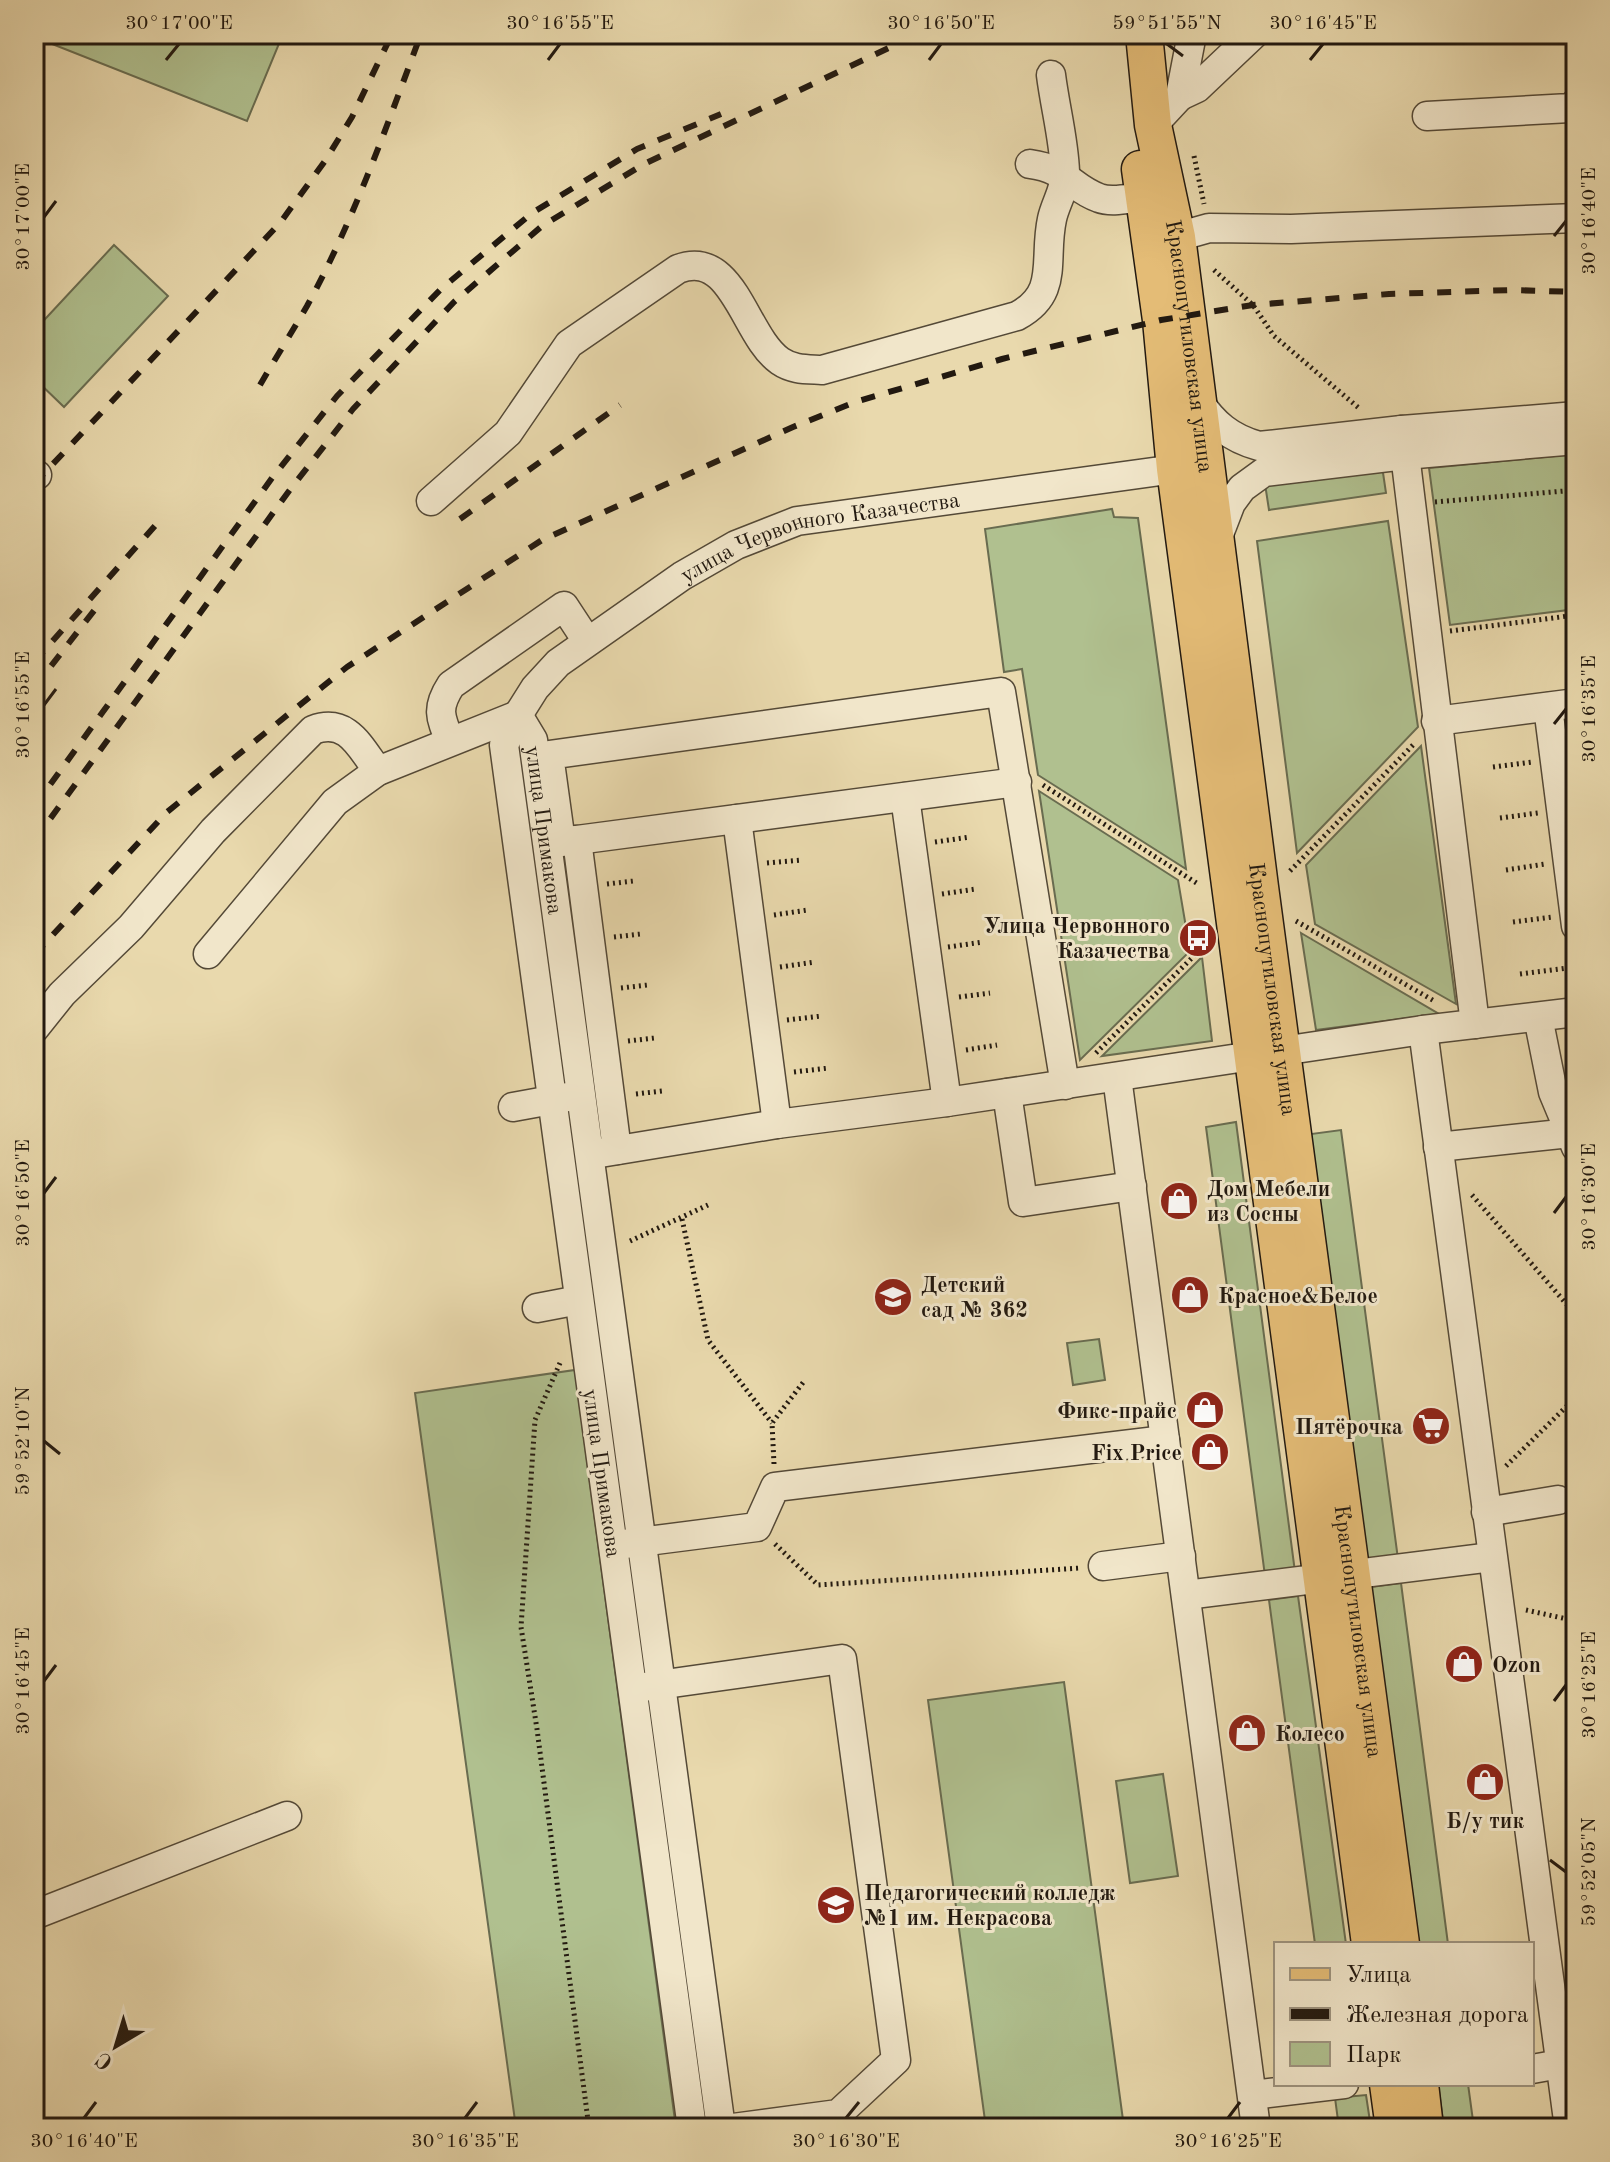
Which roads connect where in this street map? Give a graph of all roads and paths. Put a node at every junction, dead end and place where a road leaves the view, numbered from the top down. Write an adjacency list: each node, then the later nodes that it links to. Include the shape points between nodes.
1 (1121, 34): 12 (main road, Краснопутиловская улица)
2 (1144, 34): 9 (main road, Краснопутиловская улица)
3 (1192, 34): 6 (street)
4 (1254, 34): 6 (street, via 1197,88)
5 (1051, 75): 11 (street)
6 (1180, 96): 9 (street)
7 (1576, 103): 8 (street, via 1570,108)
8 (1427, 116)
9 (1153, 125): 14 (main road, Краснопутиловская улица)
10 (1030, 164): 11 (street)
11 (1066, 176): 12 (street, via 1097,198); 23 (street, via 1052,220 1046,281 1033,308 822,370 797,369 765,348 716,272 690,264 569,344 508,433)
12 (1144, 197): 20 (main road, Краснопутиловская улица)
13 (1576, 218): 14 (street, via 1209,228)
14 (1177, 237): 16 (main road, Краснопутиловская улица)
15 (1214, 270): 19 (path, via 1253,305 1274,336 1363,411 1389,420)
16 (1197, 399): 19 (street, via 1220,428 1259,446); 24 (main road, Краснопутиловская улица)
17 (1576, 416): 19 (street)
18 (1576, 440): 19 (street)
19 (1403, 443): 22 (street); 24 (street, via 1264,472 1231,503)
20 (1175, 469): 27 (street, улица Червонного Казачества, via 797,521 709,560); 58 (main road, Краснопутиловская улица)
21 (1576, 490): 22 (path, via 1438,502)
22 (1410, 499): 26 (street)
23 (431, 501)
24 (1215, 543): 58 (main road, Краснопутиловская улица)
25 (1576, 615): 26 (path)
26 (1427, 634): 31 (street)
27 (587, 641): 30 (street, улица Червонного Казачества, via 558,663); 32 (street, via 564,606 451,685 442,700 441,717)
28 (1576, 703): 29 (street)
29 (1548, 707): 31 (street); 33 (street)
30 (518, 715): 32 (street); 62 (street, улица Примакова, via 533,740); 63 (street, улица Примакова, via 504,745)
31 (1436, 721): 44 (path); 55 (street)
32 (450, 741): 35 (street)
33 (1554, 759): 34 (path); 38 (street)
34 (1493, 767)
35 (378, 771): 50 (street, via 335,802); 56 (street, via 351,735 325,725 313,730 213,831)
36 (1017, 782): 37 (street); 41 (street, via 1001,692 549,755 561,842); 45 (path, via 1037,781); 60 (street)
37 (905, 797): 40 (street); 64 (street)
38 (1561, 810): 39 (path); 42 (street)
39 (1500, 818)
40 (737, 819): 41 (street); 66 (street)
41 (577, 840): 69 (street)
42 (1568, 861): 43 (path); 47 (street)
43 (1506, 870)
44 (1290, 871)
45 (1198, 884)
46 (1291, 919): 55 (path)
47 (1575, 920): 48 (path)
48 (1513, 922)
49 (1206, 944): 60 (path)
50 (208, 954)
51 (1576, 967): 52 (path)
52 (1520, 974)
53 (1576, 1012): 54 (street)
54 (1538, 1017): 55 (street); 67 (street, via 1553,1092)
55 (1475, 1024): 57 (street)
56 (34, 1029)
57 (1423, 1030): 58 (street); 68 (street)
58 (1267, 1054): 59 (street); 94 (main road, Краснопутиловская улица)
59 (1117, 1077): 60 (street); 72 (street)
60 (1065, 1085): 61 (street)
61 (1007, 1093): 64 (street); 72 (street, via 1023,1202)
62 (581, 1096): 63 (street); 70 (street, улица Примакова)
63 (552, 1099): 65 (street); 71 (street, улица Примакова)
64 (947, 1102): 66 (street)
65 (513, 1107)
66 (777, 1124): 69 (street)
67 (1573, 1140): 68 (street)
68 (1438, 1147): 86 (street)
69 (617, 1150): 70 (street)
70 (589, 1155): 71 (street); 88 (street, улица Примакова)
71 (560, 1159): 77 (street, улица Примакова)
72 (1132, 1186): 84 (street)
73 (1471, 1195): 79 (path)
74 (708, 1205): 75 (path)
75 (682, 1219): 76 (path); 83 (path, via 708,1340)
76 (630, 1241)
77 (579, 1300): 78 (street); 90 (street, улица Примакова)
78 (537, 1308)
79 (1576, 1315)
80 (563, 1356): 111 (path, via 535,1420 521,1627)
81 (805, 1380): 83 (path)
82 (1576, 1404): 86 (path, via 1568,1405)
83 (772, 1423): 85 (path)
84 (1165, 1440): 85 (street); 91 (street)
85 (775, 1487): 88 (street, via 757,1527)
86 (1484, 1500): 87 (street); 92 (street)
87 (1558, 1500)
88 (641, 1541): 90 (street); 98 (street, улица Примакова)
89 (772, 1541): 93 (path, via 818,1585)
90 (613, 1545): 99 (street, улица Примакова)
91 (1181, 1556): 93 (street); 95 (street)
92 (1492, 1557): 94 (street); 96 (street)
93 (1094, 1567)
94 (1336, 1577): 95 (street); 102 (main road, Краснопутиловская улица); 103 (main road, Краснопутиловская улица)
95 (1186, 1595): 110 (street)
96 (1498, 1604): 97 (path); 104 (street)
97 (1576, 1621)
98 (661, 1685): 99 (street); 113 (street, улица Примакова); 114 (street, via 842,1659 896,2060 838,2114)
99 (632, 1689): 112 (street, улица Примакова)
100 (287, 1816): 101 (street)
101 (34, 1915)
102 (1370, 1942)
103 (1401, 1942)
104 (1533, 1942)
105 (1534, 1950): 106 (street)
106 (1546, 2066): 118 (street)
107 (1327, 2086): 110 (street)
108 (1388, 2086): 116 (main road)
109 (1420, 2086): 117 (main road)
110 (1253, 2095): 115 (street)
111 (589, 2128)
112 (692, 2128)
113 (721, 2128)
114 (733, 2128)
115 (1256, 2128)
116 (1394, 2128)
117 (1425, 2128)
118 (1569, 2128)

